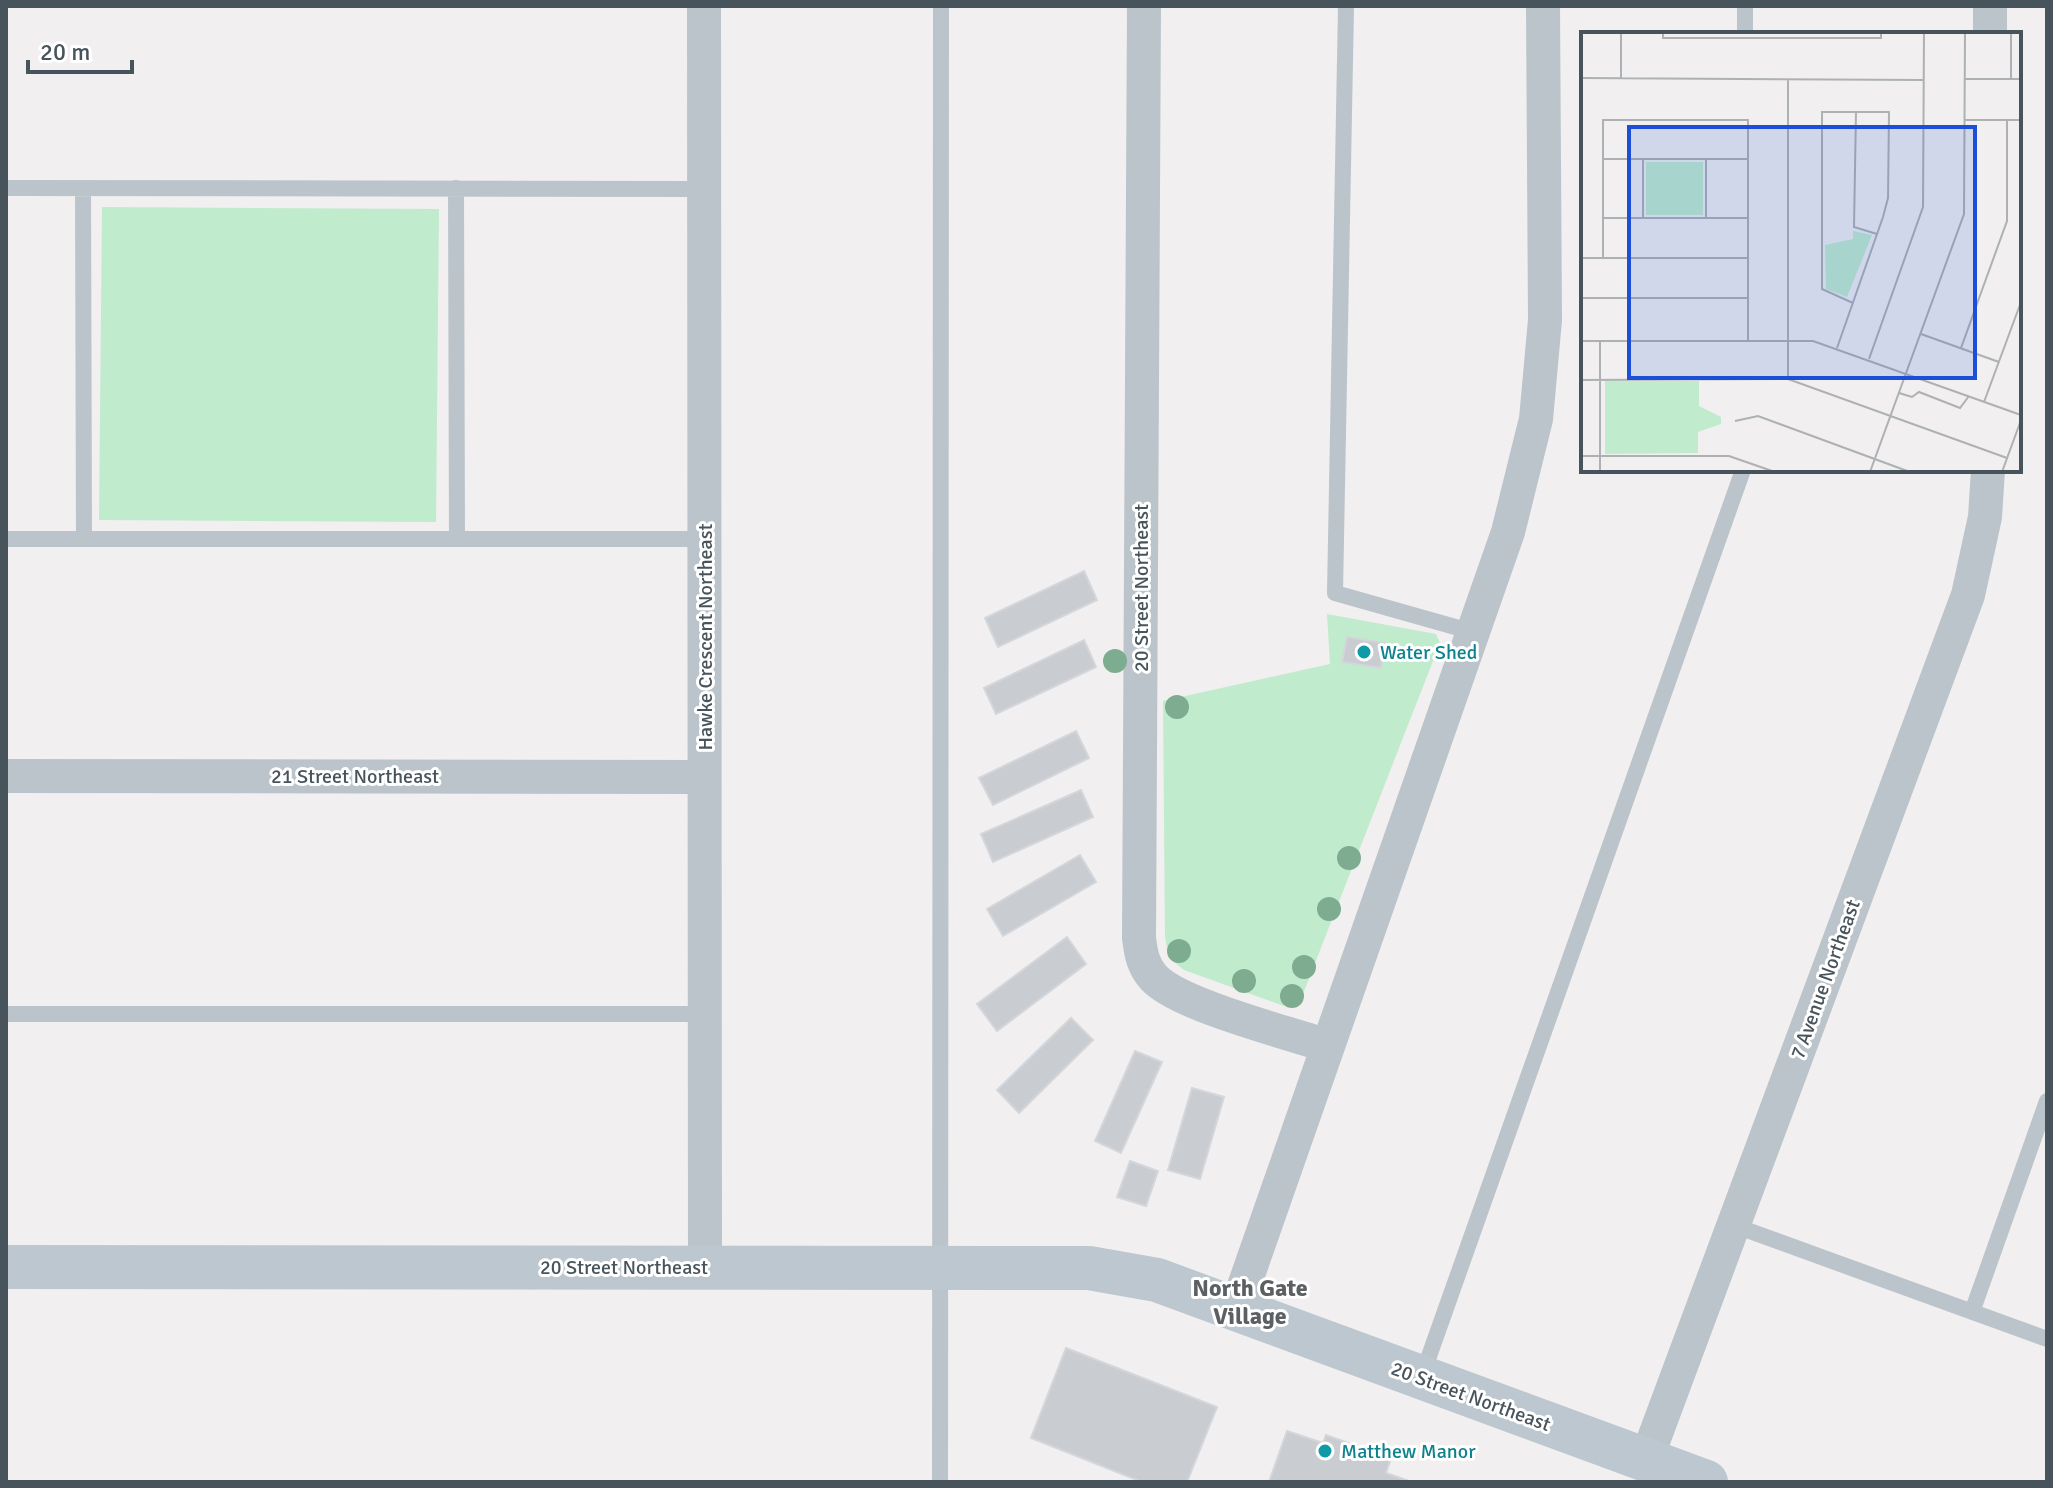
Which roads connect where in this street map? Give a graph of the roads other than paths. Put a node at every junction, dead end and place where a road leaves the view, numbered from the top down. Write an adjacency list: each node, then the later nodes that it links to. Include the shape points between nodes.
1 (704, 6): 13 (street, Hawke Crescent Northeast)
2 (941, 6): 30 (lane)
3 (1144, 6): 25 (street, 20 Street Northeast, via 1142,961 1176,995)
4 (1346, 6): 20 (lane, via 1335,593)
5 (1543, 6): 20 (street, via 1545,320 1536,419 1508,532)
6 (1745, 6): 8 (lane)
7 (1990, 6): 9 (street)
8 (1745, 32)
9 (1990, 32)
10 (6, 188): 12 (lane)
11 (456, 188): 12 (lane); 13 (lane); 18 (lane)
12 (83, 189): 17 (lane)
13 (705, 189): 19 (street, Hawke Crescent Northeast)
14 (1742, 472): 34 (lane)
15 (1988, 472): 27 (street, 7 Avenue Northeast, via 1985,517 1968,595)
16 (6, 539): 17 (lane)
17 (84, 539): 18 (lane)
18 (457, 539): 19 (lane)
19 (705, 539): 22 (street, Hawke Crescent Northeast)
20 (1473, 632): 25 (street)
21 (6, 776): 22 (street, 21 Street Northeast)
22 (704, 777): 24 (street, Hawke Crescent Northeast)
23 (6, 1014): 24 (lane)
24 (705, 1014): 29 (street, Hawke Crescent Northeast)
25 (1328, 1046): 31 (street)
26 (2047, 1101): 32 (lane)
27 (1733, 1225): 32 (lane); 35 (street, 7 Avenue Northeast)
28 (6, 1267): 29 (street, 20 Street Northeast)
29 (705, 1267): 30 (street, 20 Street Northeast)
30 (939, 1268): 31 (street, 20 Street Northeast, via 1089,1268 1157,1280); 36 (lane)
31 (1236, 1309): 34 (street, 20 Street Northeast)
32 (1972, 1312): 33 (lane)
33 (2047, 1339)
34 (1421, 1377): 35 (street, 20 Street Northeast)
35 (1642, 1471): 37 (street, 20 Street Northeast)
36 (940, 1482)
37 (1706, 1482)

